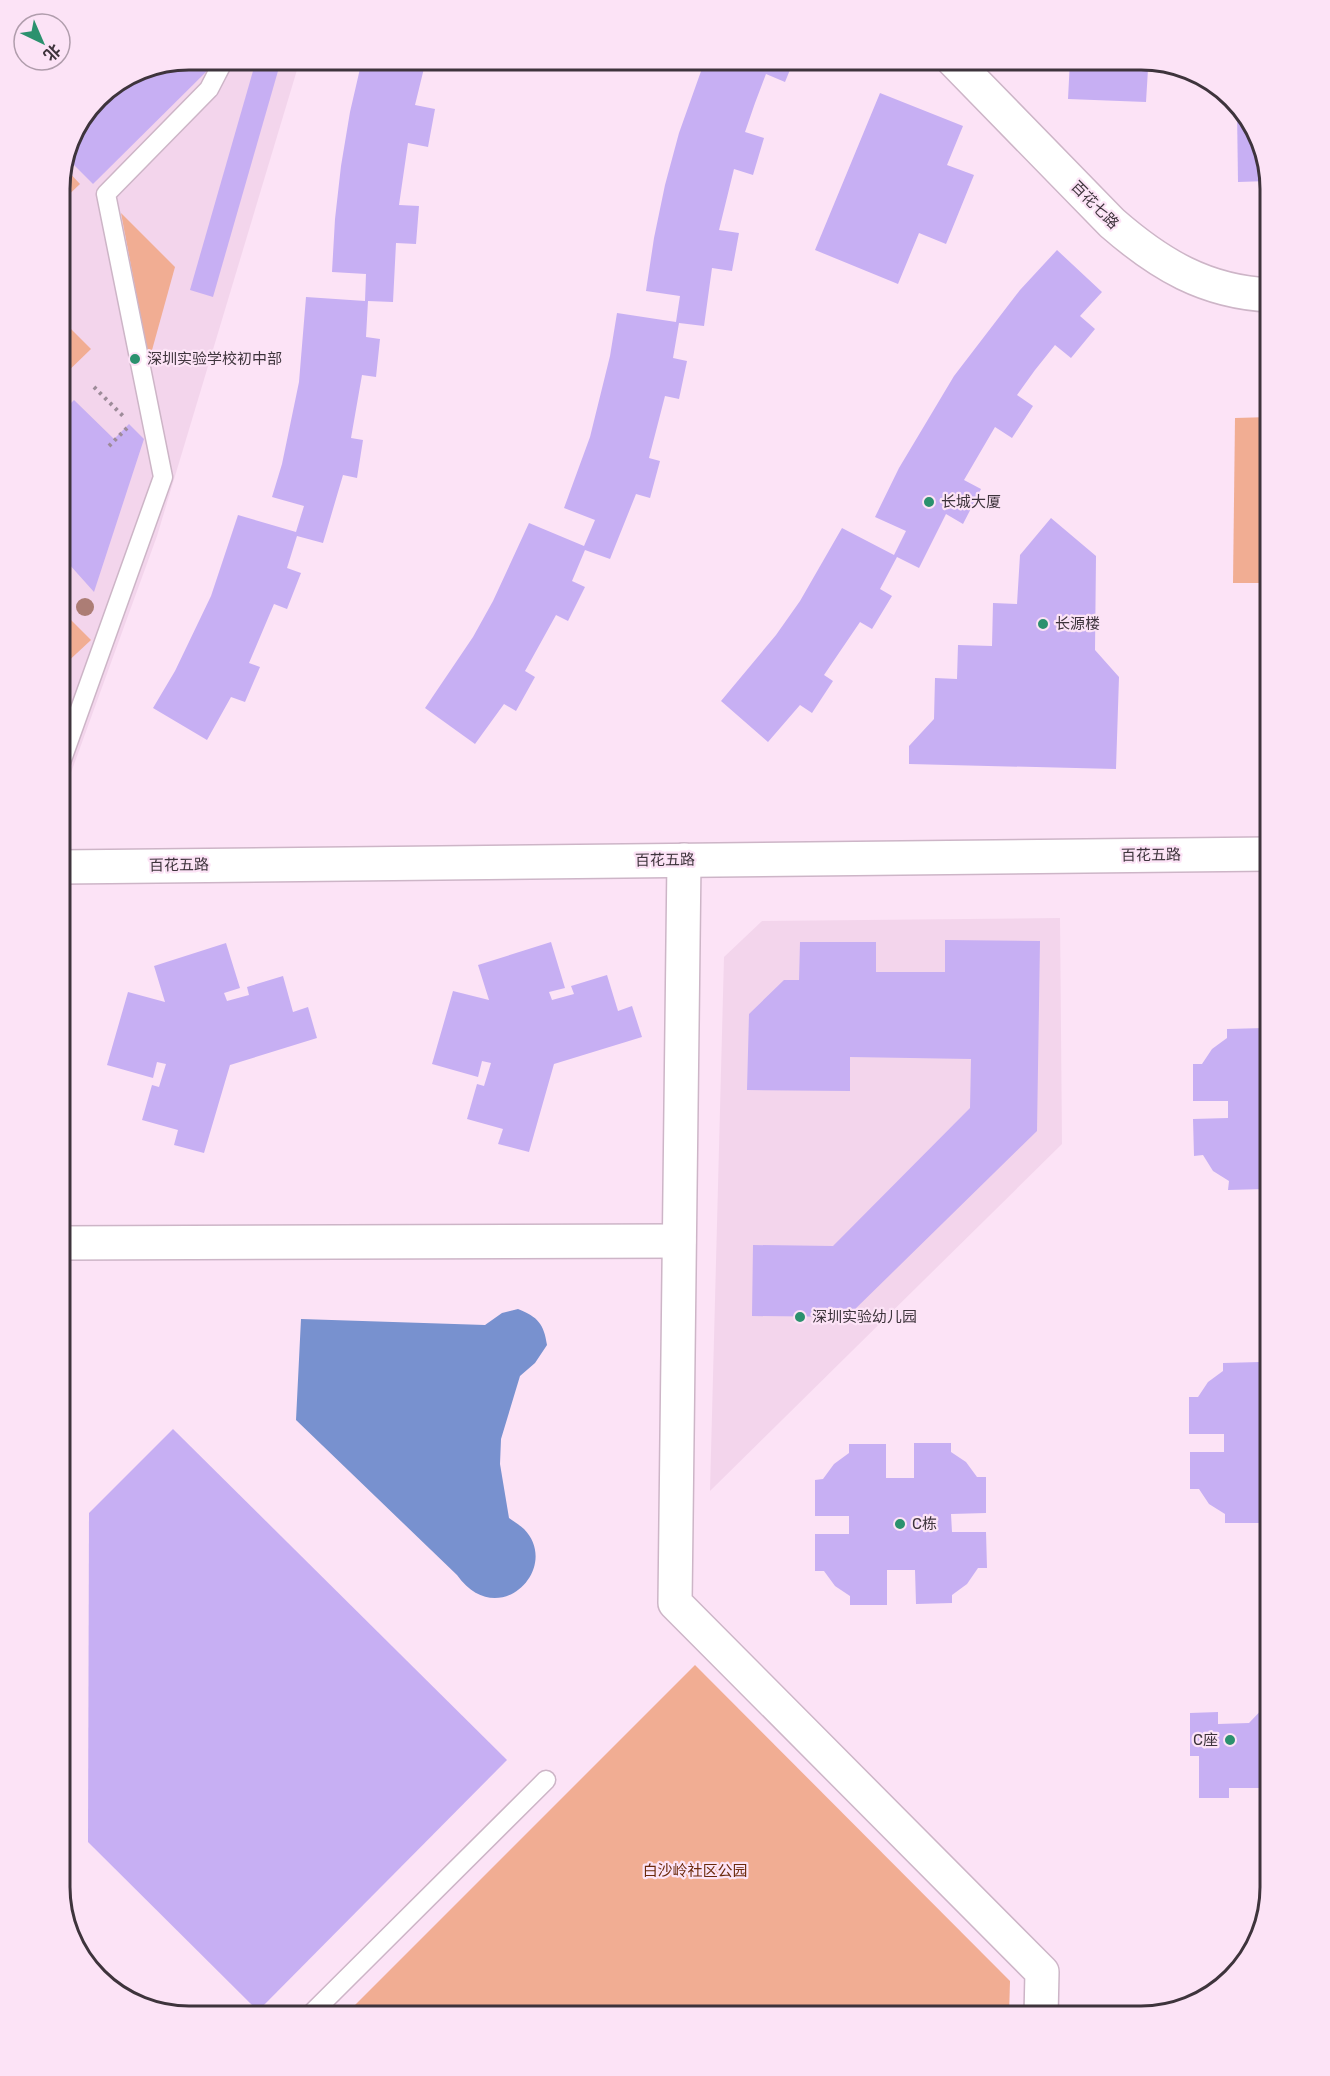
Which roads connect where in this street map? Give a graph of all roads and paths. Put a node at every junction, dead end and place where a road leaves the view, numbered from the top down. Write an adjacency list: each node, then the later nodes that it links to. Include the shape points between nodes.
1 (218, 71): 6 (lane, via 209,88 106,194 163,477)
2 (964, 71): 3 (street, 百花七路, via 1136,244 1196,279 1224,289)
3 (1260, 294)
4 (94, 387): 5 (path, via 131,424)
5 (109, 446)
6 (71, 735)
7 (1260, 854): 8 (street, 百花五路)
8 (684, 860): 9 (street, 百花五路); 10 (street)
9 (71, 867)
10 (679, 1241): 11 (street); 14 (street, via 675,1603 1042,1972)
11 (70, 1243)
12 (546, 1780): 13 (lane)
13 (320, 2005)
14 (1041, 2006)

